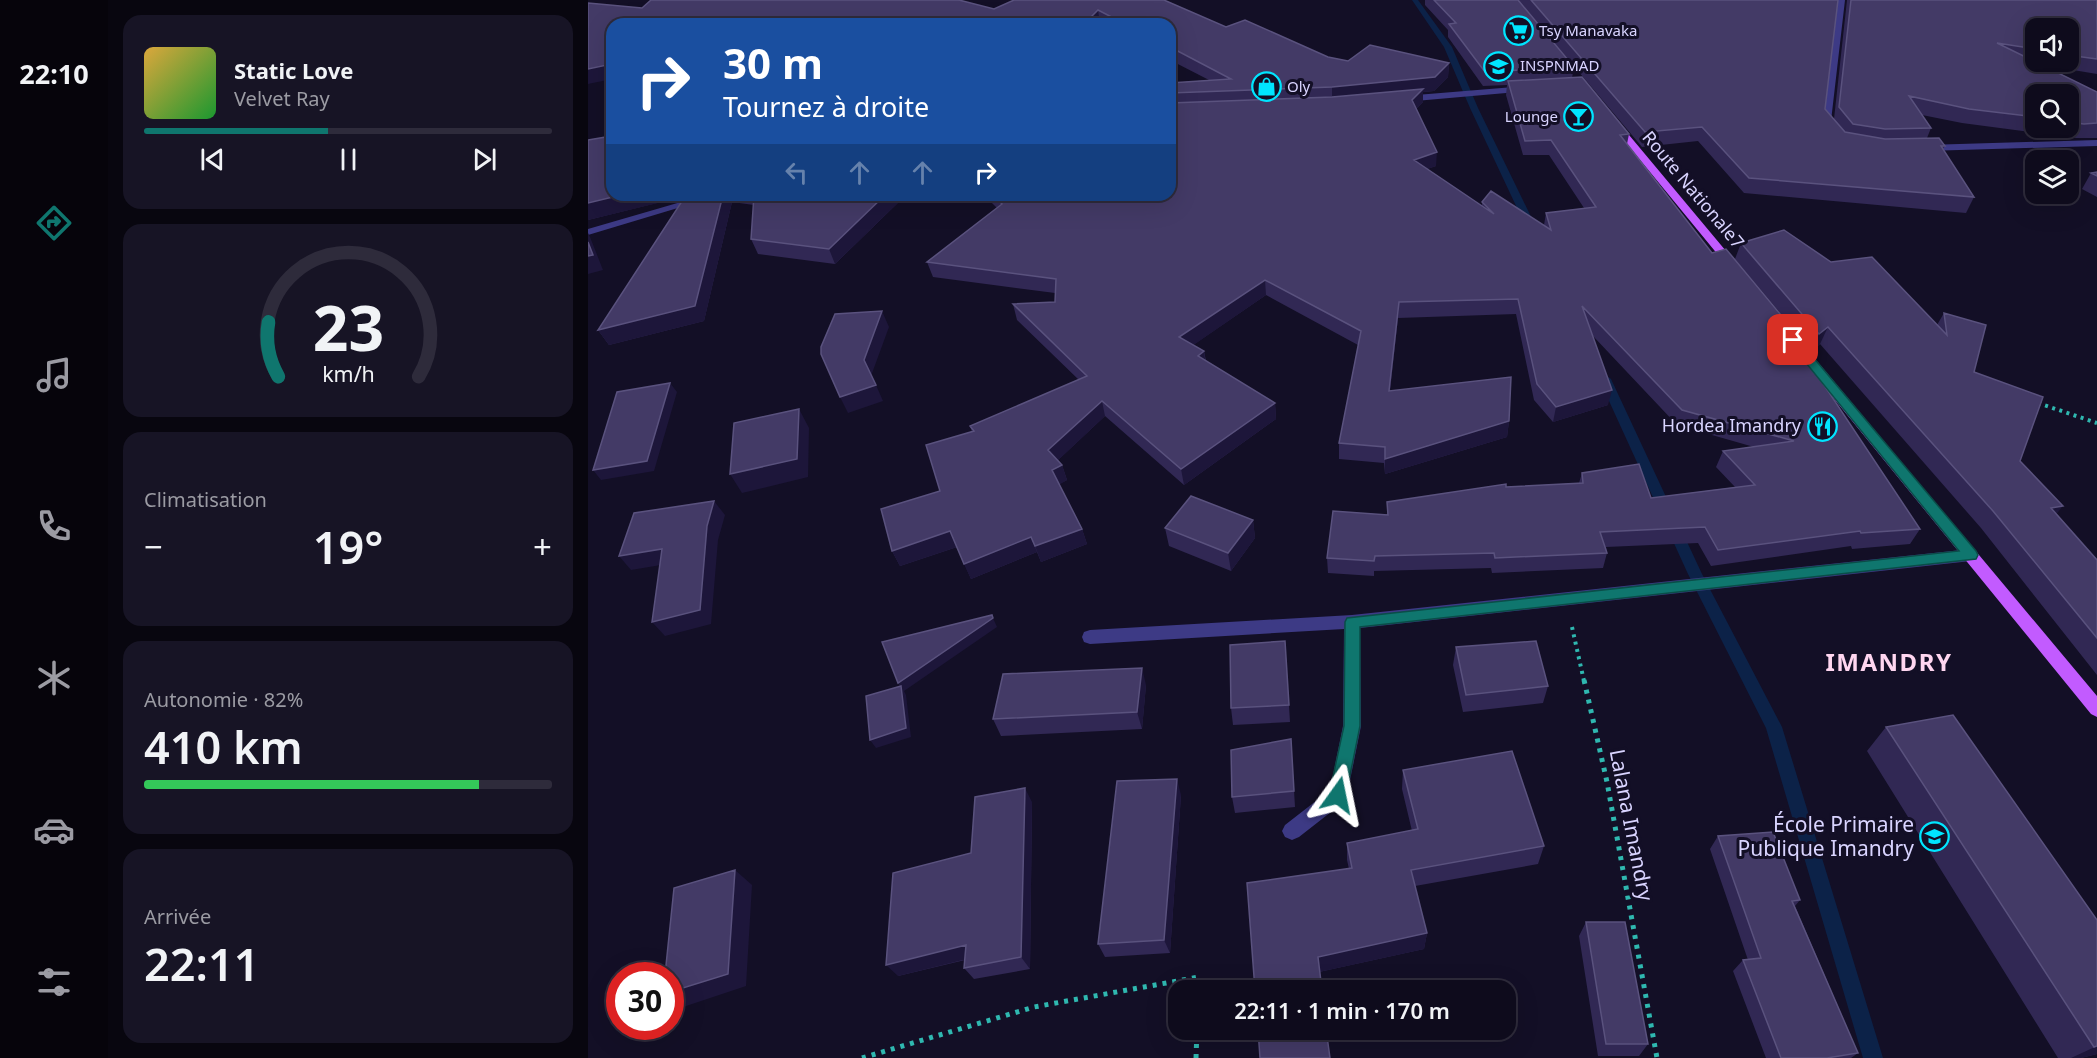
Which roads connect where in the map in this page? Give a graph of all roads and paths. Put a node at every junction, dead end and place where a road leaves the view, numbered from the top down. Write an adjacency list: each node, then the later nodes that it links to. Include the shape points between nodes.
1 (1841, 0): 5 (street, via 1827,122)
2 (1540, 88): 3 (street)
3 (1397, 100)
4 (1608, 115): 10 (main road, Route Nationale7)
5 (1837, 136)
6 (2097, 143): 7 (street)
7 (1911, 148)
8 (695, 201): 9 (street)
9 (588, 232)
10 (1740, 275)
11 (1786, 331): 14 (main road)
12 (2029, 400): 13 (path)
13 (2097, 423)
14 (1971, 555): 15 (street); 18 (main road)
15 (1566, 600): 16 (street); 26 (path, Lalana Imandry, via 1607,782)
16 (1352, 622): 17 (street); 19 (street, via 1352,726 1338,795)
17 (1090, 637)
18 (2097, 709)
19 (1292, 831)
20 (1182, 980): 21 (path, via 1199,977)
21 (1199, 980)
22 (1168, 983): 24 (path, via 1034,1007)
23 (1197, 1040): 25 (path)
24 (862, 1058)
25 (1197, 1058)
26 (1657, 1058)

